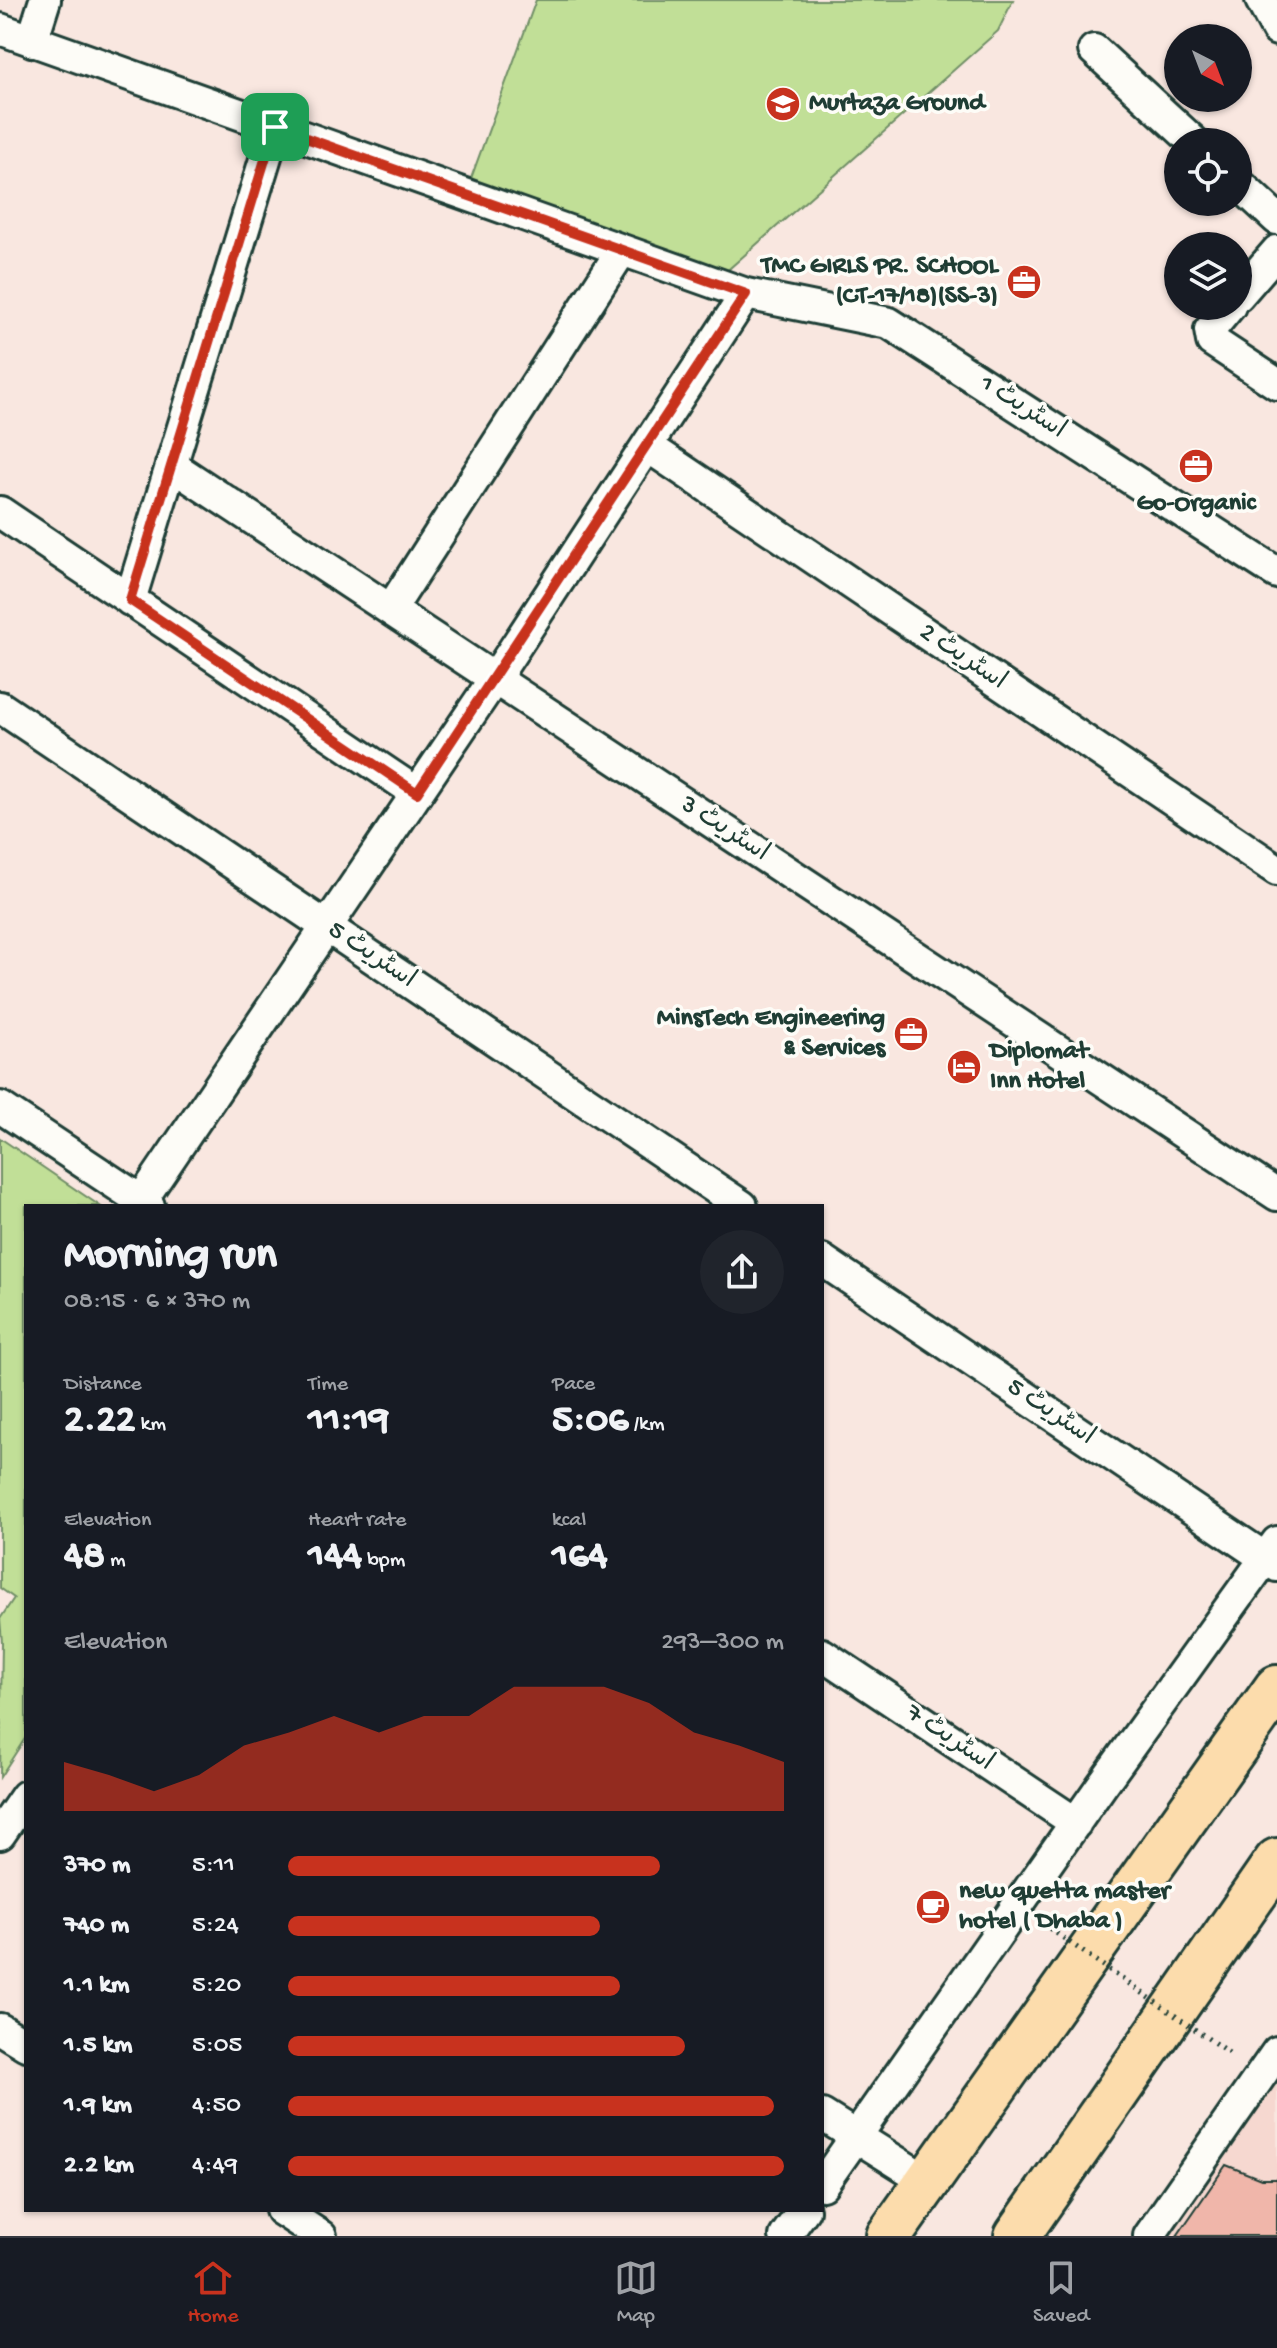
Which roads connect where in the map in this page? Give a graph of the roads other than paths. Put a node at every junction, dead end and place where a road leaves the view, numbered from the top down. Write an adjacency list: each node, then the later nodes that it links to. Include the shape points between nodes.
1 (45, 0): 5 (street)
2 (1261, 0): 3 (street)
3 (1277, 30)
4 (1, 33): 5 (street, اسٹریٹ 1)
5 (32, 41): 7 (street, اسٹریٹ 1)
6 (1094, 50): 8 (street)
7 (275, 127): 11 (street, اسٹریٹ 1); 18 (street)
8 (1179, 128)
9 (1252, 196): 10 (street)
10 (1277, 219)
11 (622, 250): 14 (street, اسٹریٹ 1); 22 (street)
12 (1277, 251): 13 (street)
13 (1252, 280)
14 (746, 294): 17 (street); 20 (street, اسٹریٹ 1, via 889,323)
15 (1218, 320): 16 (street, via 1210,330 1212,341)
16 (1277, 384)
17 (647, 446): 23 (street); 26 (street, اسٹریٹ 2)
18 (171, 465): 21 (street); 22 (street, اسٹریٹ 3)
19 (0, 512): 21 (street)
20 (1277, 573)
21 (130, 600): 25 (street)
22 (391, 609): 23 (street, اسٹریٹ 3)
23 (495, 678): 25 (street); 29 (street, اسٹریٹ 3)
24 (0, 707): 27 (street, اسٹریٹ 5)
25 (417, 793): 27 (street)
26 (1277, 870)
27 (327, 926): 30 (street); 31 (street, اسٹریٹ 5)
28 (0, 1107): 30 (street)
29 (1277, 1195)
30 (145, 1203)
31 (739, 1204)
32 (824, 1261): 33 (street, اسٹریٹ 5)
33 (1273, 1556): 37 (street)
34 (824, 1655): 37 (street, اسٹریٹ 7)
35 (1277, 1688): 45 (highway)
36 (24, 1799): 38 (street)
37 (1076, 1823): 44 (street)
38 (0, 1834)
39 (1277, 1861): 52 (highway)
40 (0, 2029): 41 (street)
41 (24, 2044)
42 (1277, 2052): 53 (street)
43 (824, 2116): 44 (street)
44 (857, 2137): 45 (street); 46 (street)
45 (927, 2181): 51 (highway)
46 (824, 2182)
47 (284, 2212): 49 (street)
48 (803, 2212): 50 (street)
49 (321, 2236)
50 (785, 2236)
51 (889, 2236)
52 (1017, 2236)
53 (1149, 2236)

